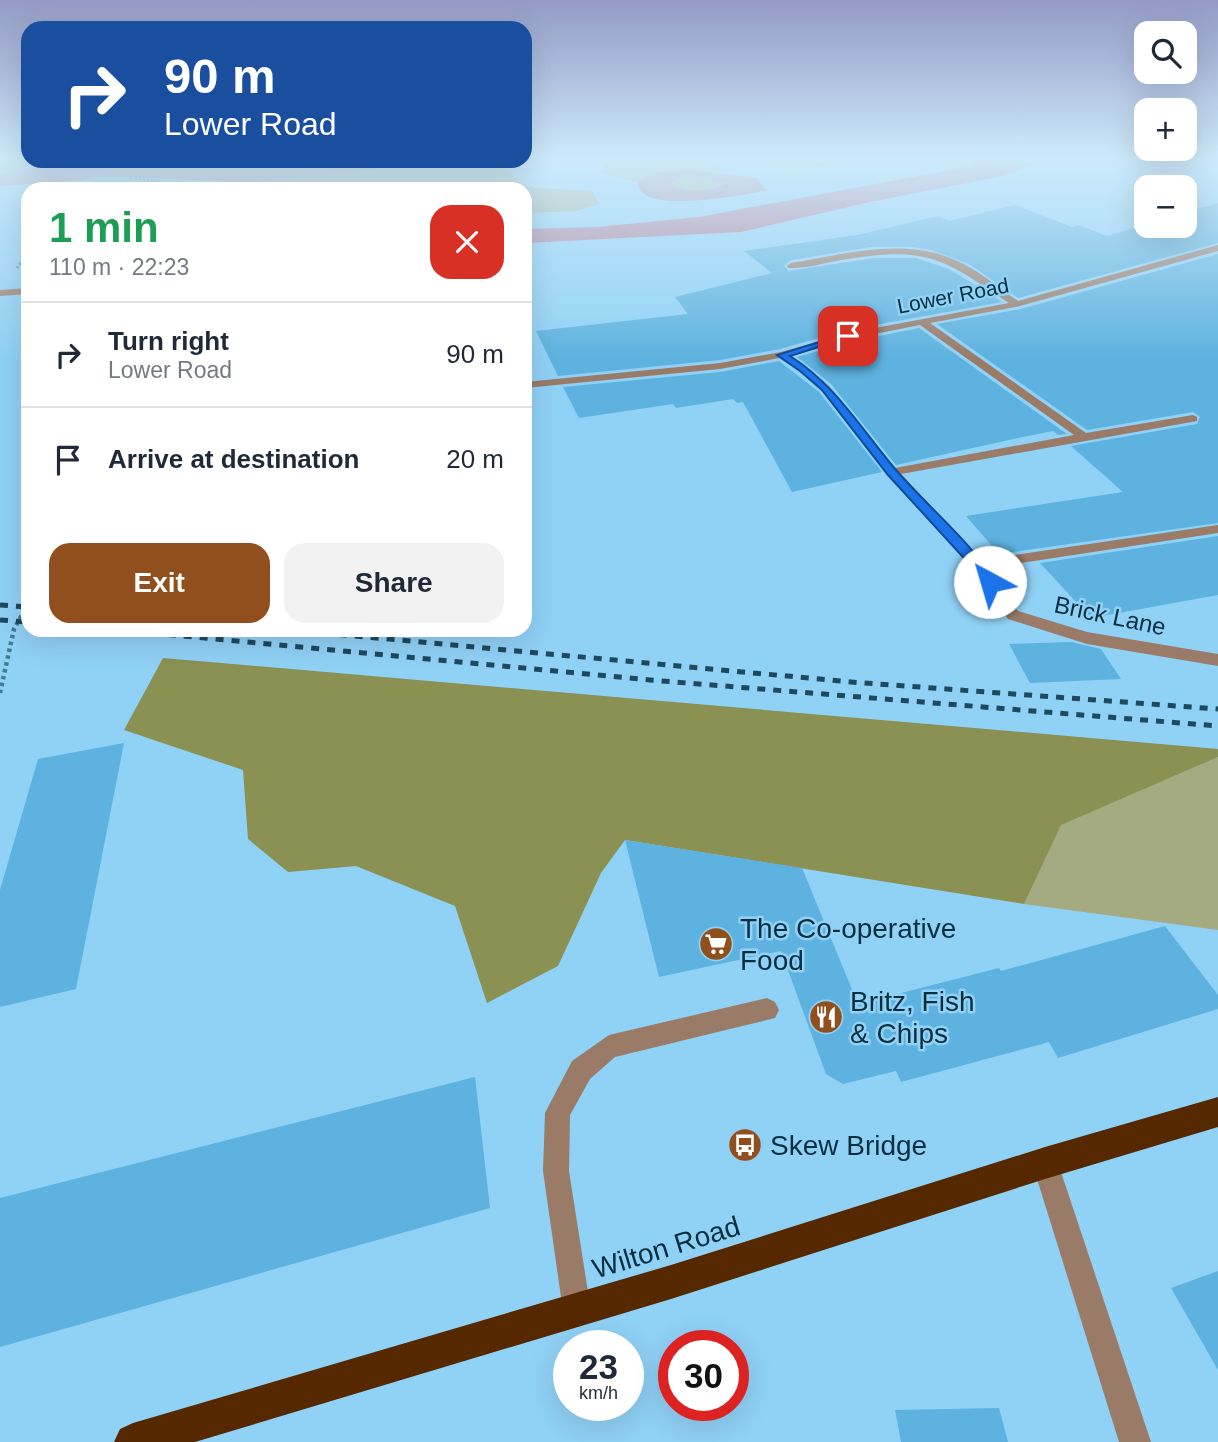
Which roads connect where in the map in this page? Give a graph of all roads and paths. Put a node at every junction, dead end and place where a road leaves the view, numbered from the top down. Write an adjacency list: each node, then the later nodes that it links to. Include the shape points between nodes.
1 (1218, 248): 9 (street, Lower Road)
2 (859, 256): 5 (street); 6 (street); 9 (street, via 908,252 944,259)
3 (21, 261): 4 (path)
4 (18, 265)
5 (872, 265)
6 (791, 266)
7 (21, 292): 8 (street)
8 (0, 293)
9 (1017, 304): 10 (street, Lower Road)
10 (922, 321): 11 (street, Lower Road); 14 (street)
11 (782, 355): 12 (street, Lower Road, via 720,366); 15 (street, Brick Lane, via 825,388)
12 (532, 384)
13 (1193, 419): 14 (street)
14 (1084, 437): 15 (street)
15 (892, 472): 17 (street, Brick Lane)
16 (1218, 530): 17 (street)
17 (978, 565): 19 (street, Brick Lane, via 1013,615 1087,638)
18 (21, 616): 20 (path)
19 (1218, 660)
20 (0, 693)
21 (767, 1010): 24 (street, via 609,1047 581,1070 558,1113 556,1171)
22 (1218, 1112): 23 (highway, Wilton Road)
23 (1045, 1163): 24 (highway, Wilton Road); 26 (street)
24 (577, 1311): 25 (highway, Wilton Road)
25 (133, 1442)
26 (1135, 1442)

